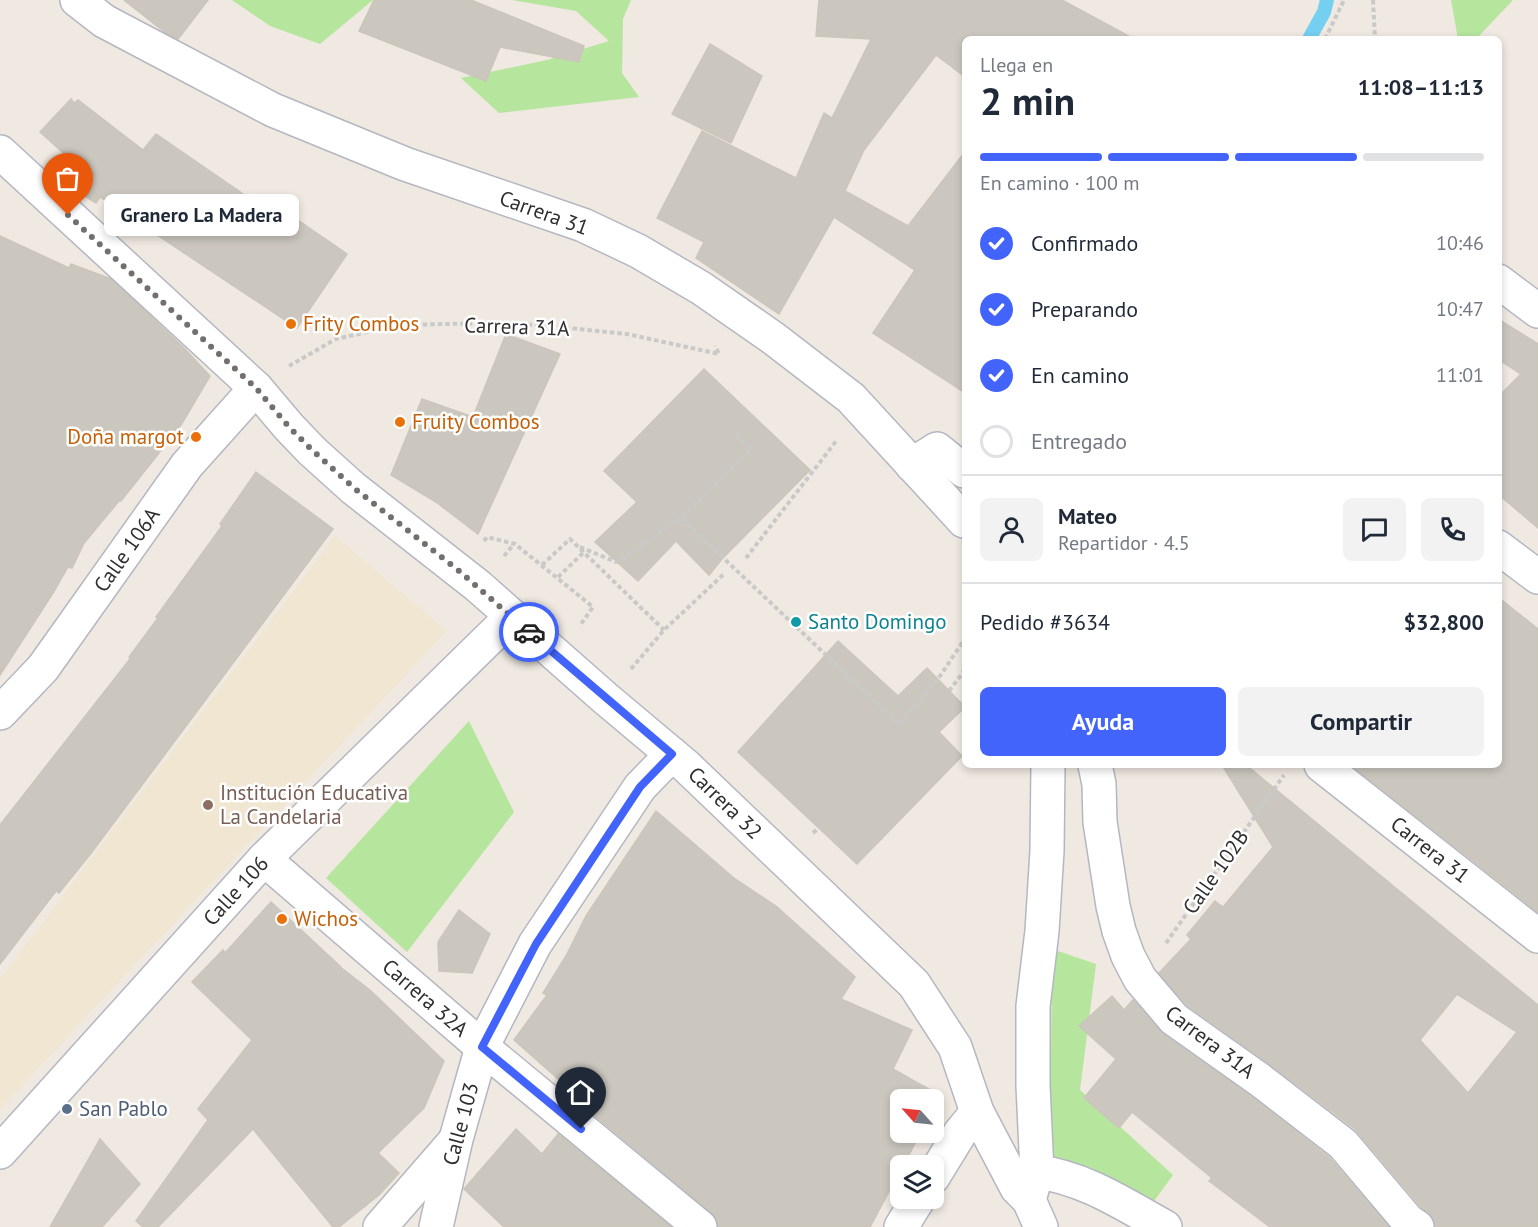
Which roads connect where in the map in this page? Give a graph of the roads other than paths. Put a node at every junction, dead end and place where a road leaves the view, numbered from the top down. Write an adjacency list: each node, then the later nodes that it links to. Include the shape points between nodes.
1 (77, 0): 6 (street, Carrera 31, via 104,21 273,110 405,164 583,225 638,251 701,288 851,398)
2 (0, 152): 5 (street, Carrera 32)
3 (1502, 284): 4 (street)
4 (1538, 311)
5 (256, 388): 11 (street, Carrera 32, via 289,427 354,488); 12 (street, Calle 106A, via 187,465 44,668)
6 (912, 465): 7 (street, via 937,449); 8 (street)
7 (962, 469)
8 (962, 519)
9 (1502, 551): 10 (street)
10 (1538, 577)
11 (511, 617): 13 (street, Carrera 32); 17 (street, Calle 106)
12 (0, 713)
13 (672, 754): 19 (street, Calle 103, via 640,787 536,944); 20 (street, Carrera 32, via 914,984 955,1047)
14 (1048, 768): 24 (street, via 1045,885 1033,1006)
15 (1096, 768): 31 (street, Carrera 31A, via 1113,906 1128,956 1140,979 1174,1018 1342,1144)
16 (1325, 768): 18 (street, Carrera 31)
17 (264, 859): 19 (street, Carrera 32A); 22 (street, Calle 106)
18 (1538, 936)
19 (482, 1047): 21 (street, Calle 103); 28 (street, Carrera 32A)
20 (977, 1112): 23 (street); 24 (street, Carrera 32, via 1017,1188)
21 (456, 1139): 26 (street); 27 (street, Calle 103)
22 (0, 1152)
23 (944, 1159)
24 (1036, 1199): 30 (street, via 1055,1174 1104,1193)
25 (912, 1209): 29 (street)
26 (380, 1227)
27 (436, 1227)
28 (700, 1227)
29 (901, 1227)
30 (1165, 1227)
31 (1417, 1227)

